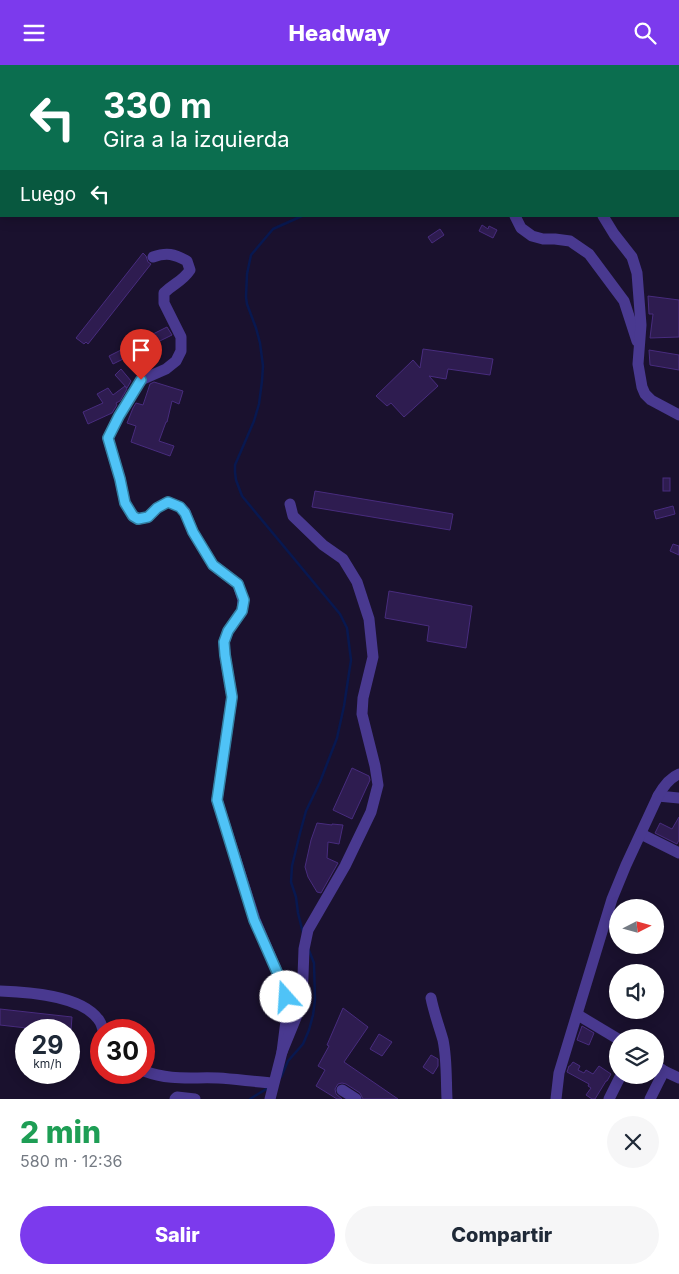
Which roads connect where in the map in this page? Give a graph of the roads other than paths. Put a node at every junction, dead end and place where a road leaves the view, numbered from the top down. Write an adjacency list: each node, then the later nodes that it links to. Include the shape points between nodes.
1 (516, 217): 4 (street, via 521,228 532,236 570,241 589,254 624,301)
2 (604, 217): 4 (street, via 632,257 637,273 641,325)
3 (153, 257): 17 (street, via 166,253 180,257 187,261 190,270 184,279 164,293 164,303 181,337 181,351 176,361 166,369 141,380 108,438 125,503 133,516 138,519 148,517 168,502 180,507 213,565 238,584 244,600 242,611 224,642 232,697 217,800 254,920 286,997)
4 (639, 348): 5 (street, via 638,364 645,394)
5 (679, 415)
6 (290, 504): 17 (street, via 293,516 343,559 357,582 369,619 373,657 362,714 378,785 358,839 308,930 302,1003)
7 (679, 774): 8 (street, via 664,785)
8 (658, 796): 9 (street); 10 (street)
9 (679, 798)
10 (641, 834): 11 (street); 14 (street, via 612,899)
11 (678, 851)
12 (0, 991): 15 (street, via 61,998 75,1003)
13 (431, 998): 29 (street, via 443,1041)
14 (578, 1015): 16 (street); 30 (street, via 559,1073)
15 (98, 1019)
16 (609, 1034)
17 (282, 1052): 21 (street)
18 (664, 1069): 20 (street)
19 (155, 1074): 21 (street)
20 (679, 1078)
21 (273, 1083): 27 (street)
22 (616, 1084): 31 (street)
23 (655, 1084): 32 (street)
24 (342, 1090): 28 (street)
25 (175, 1099): 26 (street)
26 (195, 1099)
27 (270, 1099)
28 (356, 1099)
29 (447, 1099)
30 (556, 1099)
31 (609, 1099)
32 (650, 1099)

